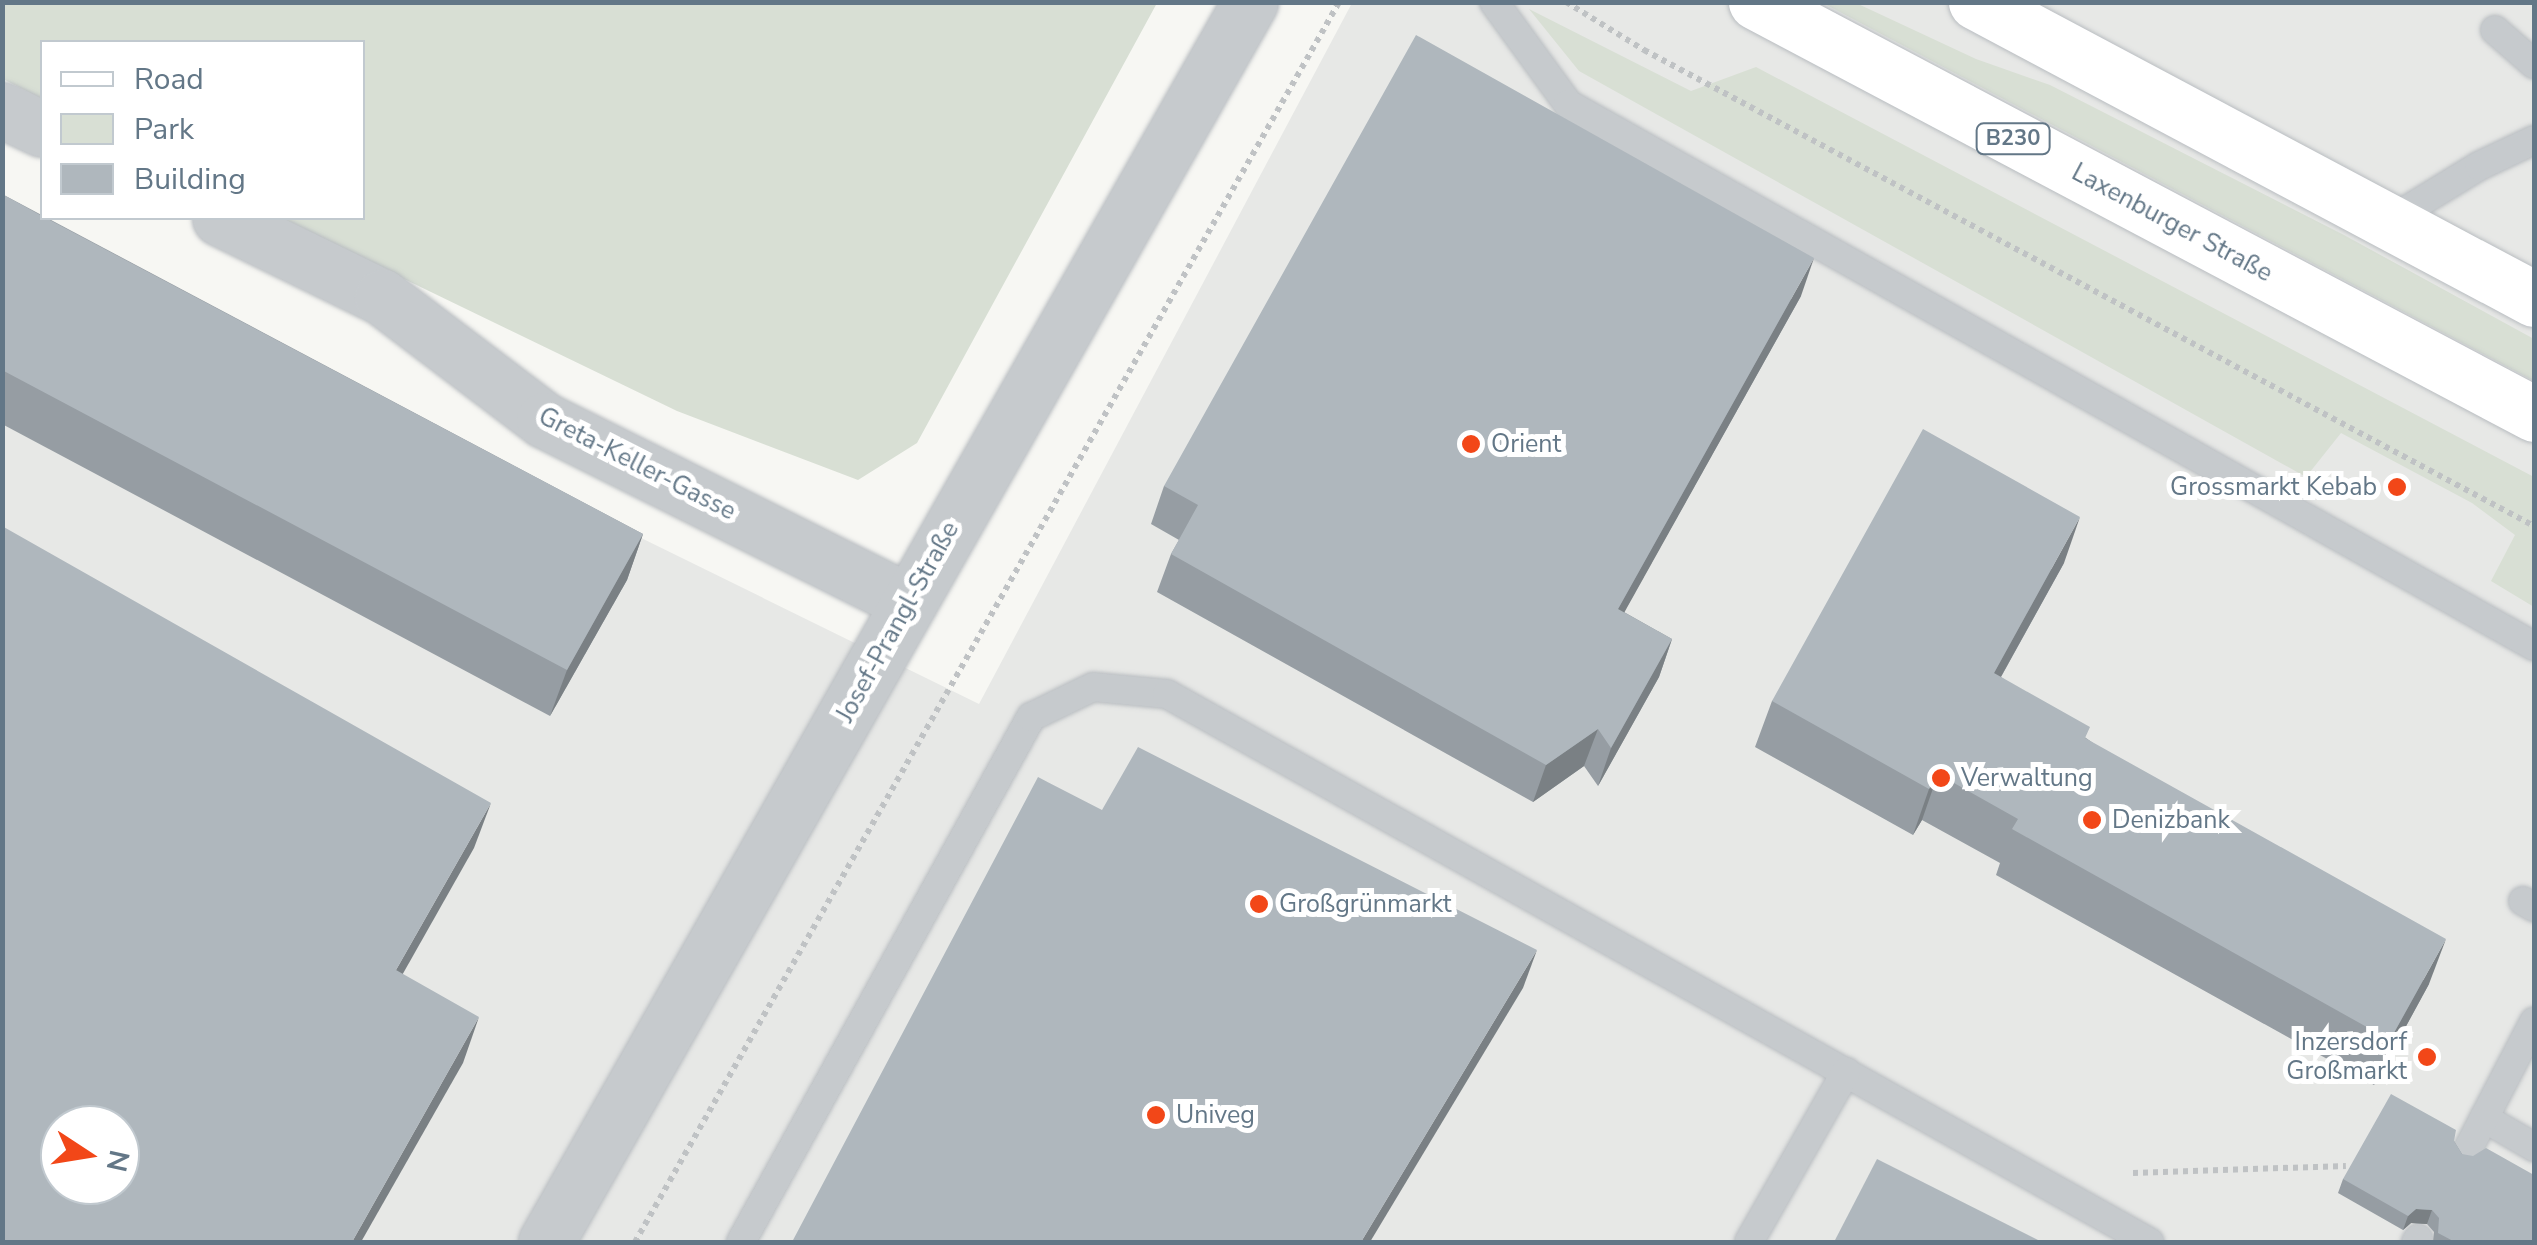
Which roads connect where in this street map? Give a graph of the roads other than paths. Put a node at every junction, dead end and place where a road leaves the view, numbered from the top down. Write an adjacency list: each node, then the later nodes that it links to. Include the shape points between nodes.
1 (1250, 2): 14 (street, Josef-Prangl-Straße)
2 (1494, 2): 15 (lane, via 1568,104)
3 (1756, 2): 13 (main road, Laxenburger Straße / B230)
4 (1976, 2): 11 (main road)
5 (2495, 30): 6 (lane)
6 (2534, 64)
7 (2, 110): 8 (street)
8 (40, 129)
9 (2534, 140): 11 (lane)
10 (224, 220): 14 (street, Greta-Keller-Gasse, via 382,297 544,420)
11 (2389, 221): 12 (main road)
12 (2534, 299)
13 (2534, 414)
14 (910, 602): 21 (street, Josef-Prangl-Straße)
15 (2534, 646)
16 (2534, 1022): 18 (lane)
17 (1846, 1072): 22 (lane, via 1166,694 1093,687 1032,717); 23 (lane); 24 (lane)
18 (2484, 1118): 19 (lane); 20 (lane)
19 (2534, 1146)
20 (2466, 1153)
21 (546, 1242)
22 (741, 1242)
23 (1750, 1242)
24 (2150, 1242)

